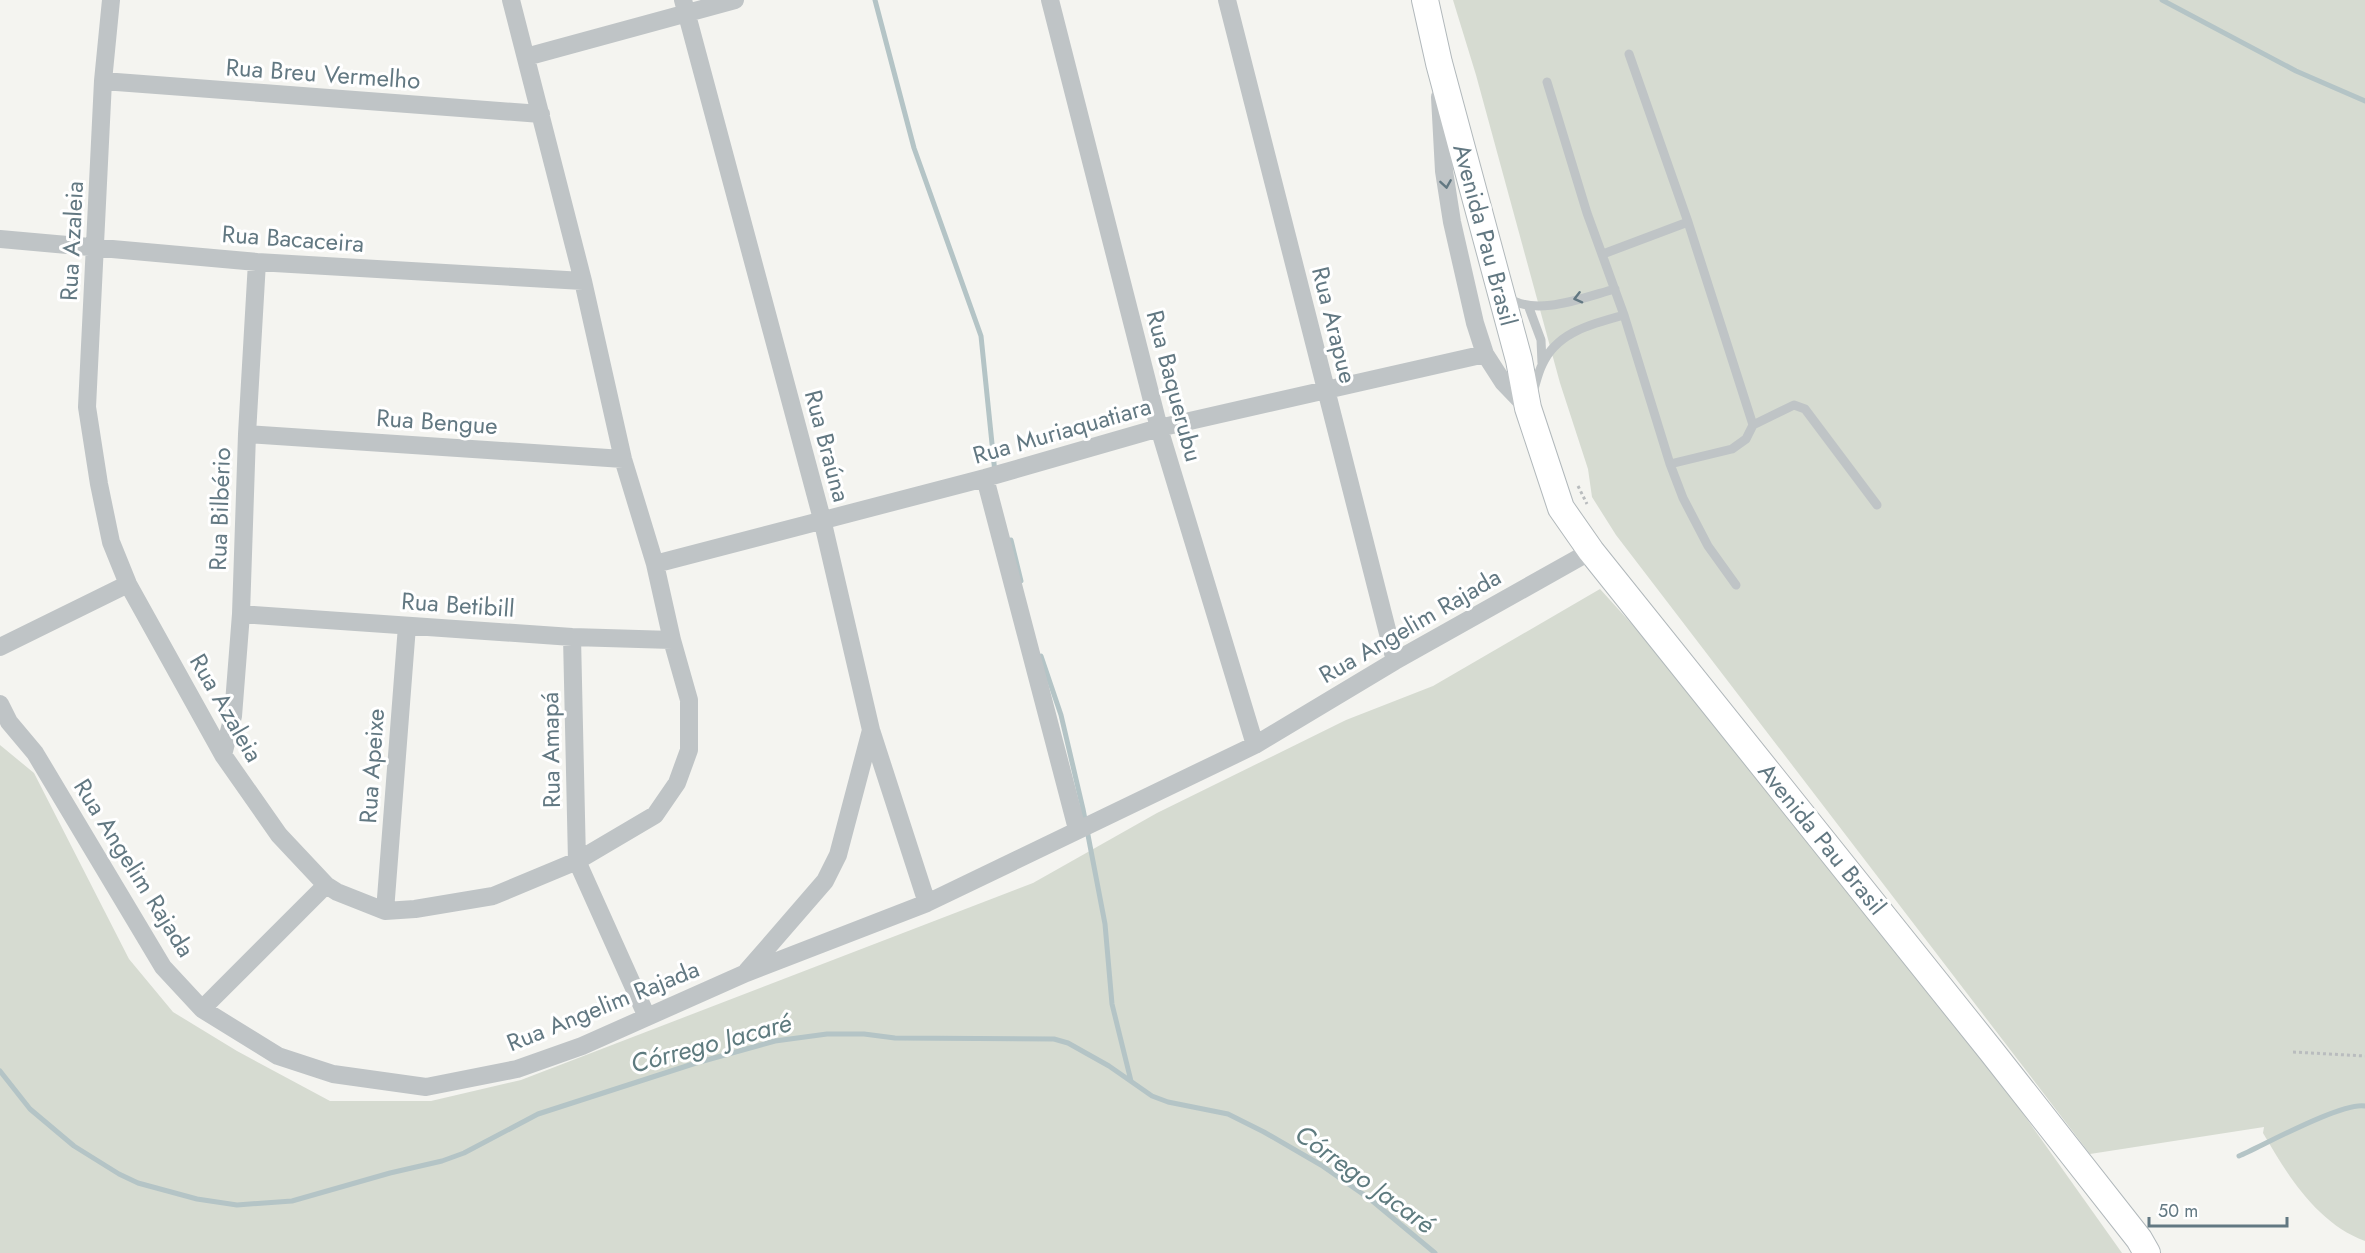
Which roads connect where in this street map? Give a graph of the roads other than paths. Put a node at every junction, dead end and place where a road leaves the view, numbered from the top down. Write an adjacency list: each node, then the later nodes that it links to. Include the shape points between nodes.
1 (111, 0): 11 (street, Rua Azaleia)
2 (511, 0): 9 (street, Rua Azaleia)
3 (735, 0): 7 (street)
4 (1050, 0): 29 (street, Rua Baquerubu)
5 (1227, 0): 26 (street, Rua Arapue)
6 (1425, 0): 10 (main road, Avenida Pau Brasil)
7 (685, 6): 9 (street); 35 (street, Rua Braúna)
8 (1629, 54): 14 (lane)
9 (526, 57): 13 (street, Rua Azaleia)
10 (1439, 63): 20 (main road, Avenida Pau Brasil); 24 (street, Avenida Pau Brasil, one-way to 24, via 1444,171 1452,222)
11 (103, 81): 13 (street, Rua Breu Vermelho); 16 (street, Rua Azaleia)
12 (1547, 82): 17 (lane)
13 (541, 114): 19 (street, Rua Azaleia)
14 (1688, 222): 17 (lane); 28 (lane)
15 (0, 239): 16 (street, Rua Bacaceira)
16 (95, 247): 18 (street, Rua Bacaceira); 38 (street, Rua Azaleia, via 87,407 111,542)
17 (1603, 254): 21 (lane)
18 (257, 262): 19 (street, Rua Bacaceira); 30 (street, Rua Bilbério)
19 (583, 281): 31 (street, Rua Azaleia)
20 (1499, 289): 22 (lane, via 1516,303); 27 (main road, Avenida Pau Brasil)
21 (1615, 290): 22 (lane, one-way to 22, via 1541,307); 23 (lane)
22 (1528, 305): 25 (lane, via 1541,340)
23 (1624, 315): 25 (lane, via 1585,326 1560,340); 32 (lane)
24 (1485, 354): 26 (street, Rua Muriaquatiara); 27 (street, Avenida Pau Brasil, via 1503,382)
25 (1542, 364): 27 (lane)
26 (1325, 390): 29 (street, Rua Muriaquatiara); 45 (street, Rua Arapue)
27 (1528, 408): 36 (main road, Avenida Pau Brasil, via 1561,508)
28 (1752, 424): 32 (lane, via 1746,439 1732,449); 34 (lane, via 1794,405 1805,409)
29 (1158, 428): 33 (street, Rua Muriaquatiara); 49 (street, Rua Baquerubu)
30 (246, 434): 31 (street, Rua Bengue); 40 (street, Rua Bilbério)
31 (623, 459): 37 (street, Rua Azaleia)
32 (1670, 464): 39 (lane, via 1708,546)
33 (994, 475): 35 (street, Rua Muriaquatiara); 51 (street)
34 (1877, 505)
35 (822, 519): 37 (street, Rua Muriaquatiara); 48 (street, Rua Braúna)
36 (1591, 551): 45 (street, Rua Angelim Rajada); 59 (main road, Avenida Pau Brasil, via 1992,1052)
37 (655, 564): 43 (street, Rua Azaleia)
38 (128, 584): 44 (street); 50 (street, Rua Azaleia)
39 (1736, 585)
40 (241, 614): 41 (street, Rua Betibill); 50 (street, Rua Bilbério, via 233,716)
41 (407, 626): 42 (street, Rua Betibill); 55 (street, Rua Apeixe)
42 (572, 637): 43 (street, Rua Betibill); 52 (street, Rua Amapá)
43 (672, 640): 52 (street, Rua Azaleia, via 689,700 688,750 677,783 655,815)
44 (0, 647)
45 (1395, 661): 49 (street, Rua Angelim Rajada)
46 (0, 704): 47 (street, Rua Angelim Rajada)
47 (4, 721): 57 (street, Rua Angelim Rajada, via 35,753 163,967)
48 (872, 730): 54 (street, Rua Braúna); 56 (street, via 838,855 825,881)
49 (1255, 745): 51 (street, Rua Angelim Rajada)
50 (223, 755): 53 (street, Rua Azaleia, via 279,835)
51 (1084, 826): 54 (street, Rua Angelim Rajada)
52 (577, 861): 55 (street, Rua Azaleia, via 493,896); 58 (street)
53 (326, 885): 55 (street, Rua Azaleia); 57 (street)
54 (927, 903): 56 (street, Rua Angelim Rajada)
55 (386, 911)
56 (746, 973): 58 (street, Rua Angelim Rajada)
57 (202, 1009): 58 (street, Rua Angelim Rajada, via 278,1056 333,1074 426,1087 517,1069)
58 (647, 1017)
59 (2147, 1253)

